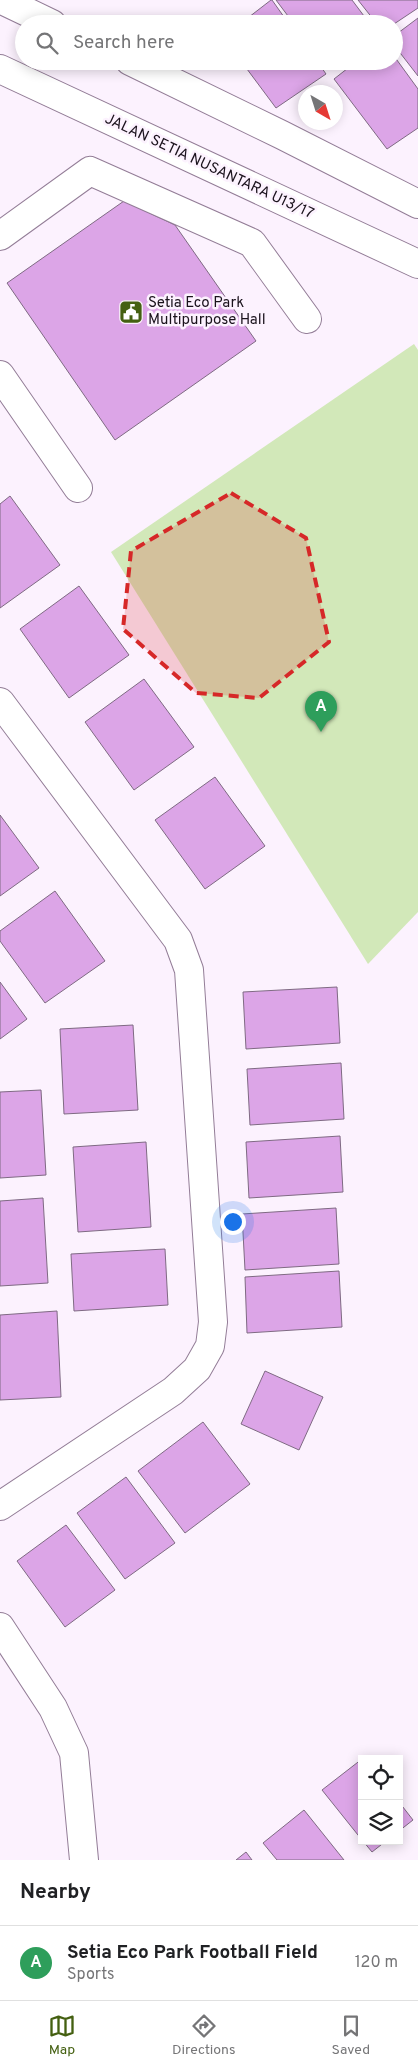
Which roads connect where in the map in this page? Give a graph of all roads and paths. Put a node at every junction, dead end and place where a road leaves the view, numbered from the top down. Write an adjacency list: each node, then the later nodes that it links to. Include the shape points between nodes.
1 (2, 0): 2 (street)
2 (33, 15)
3 (0, 69): 7 (street, JALAN SETIA NUSANTARA U13/17)
4 (148, 70): 5 (street)
5 (418, 204)
6 (0, 236): 8 (street, via 90,171 252,243)
7 (418, 264)
8 (307, 319)
9 (0, 375): 10 (street)
10 (78, 488)
11 (0, 702): 12 (street, via 178,940 189,970 213,1322 210,1346 197,1369 173,1391)
12 (0, 1506)
13 (0, 1627): 14 (street, via 53,1708 74,1753)
14 (84, 1860)

